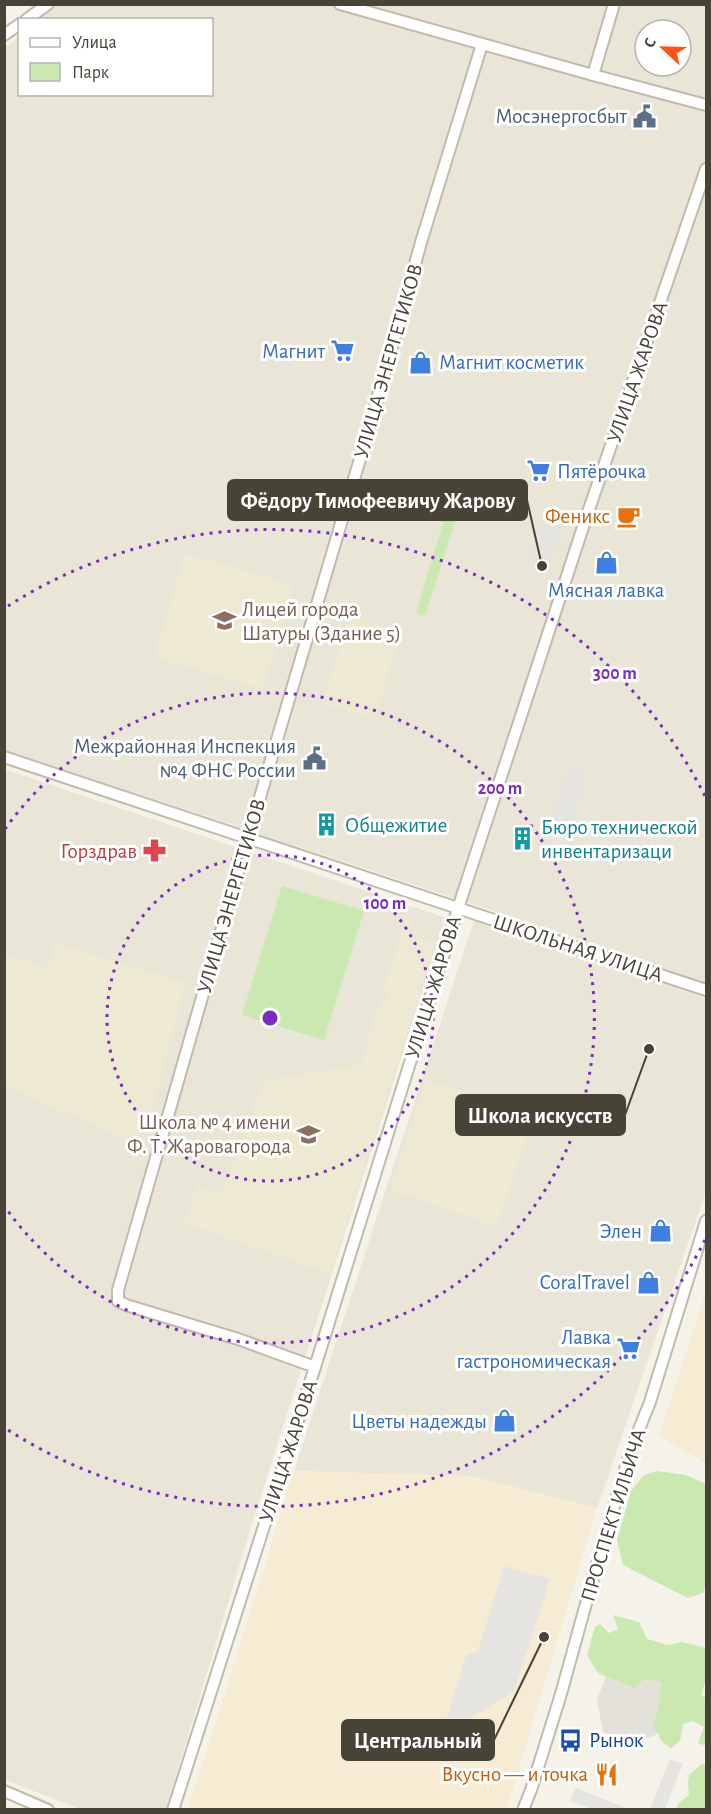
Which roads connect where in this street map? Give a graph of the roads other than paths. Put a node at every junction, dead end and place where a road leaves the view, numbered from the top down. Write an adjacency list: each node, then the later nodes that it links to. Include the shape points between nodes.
1 (48, 4): 4 (street)
2 (340, 4): 7 (street)
3 (614, 4): 8 (street)
4 (29, 18)
5 (18, 25): 6 (street)
6 (4, 35)
7 (482, 44): 8 (street); 12 (street, УЛИЦА ЭНЕРГЕТИКОВ)
8 (593, 75): 9 (street)
9 (706, 105)
10 (706, 170): 13 (street, УЛИЦА ЖАРОВА)
11 (4, 757): 12 (street, ШКОЛЬНАЯ УЛИЦА)
12 (247, 840): 13 (street, ШКОЛЬНАЯ УЛИЦА); 16 (street, УЛИЦА ЭНЕРГЕТИКОВ, via 118,1301)
13 (458, 908): 14 (street, ШКОЛЬНАЯ УЛИЦА); 16 (street, УЛИЦА ЖАРОВА)
14 (706, 990)
15 (706, 1221): 20 (street, ПРОСПЕКТ ИЛЬИЧА)
16 (315, 1367): 19 (street, УЛИЦА ЖАРОВА)
17 (4, 1791): 18 (street)
18 (48, 1809)
19 (173, 1809)
20 (523, 1809)

